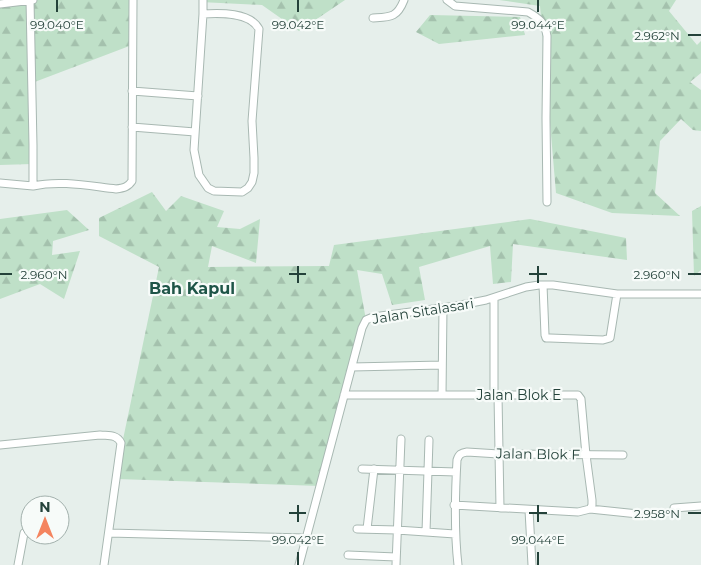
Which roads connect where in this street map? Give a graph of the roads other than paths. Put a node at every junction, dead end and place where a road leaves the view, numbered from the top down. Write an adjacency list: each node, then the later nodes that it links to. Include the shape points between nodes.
1 (31, 0): 6 (street); 14 (street)
2 (133, 0): 9 (street)
3 (204, 0): 7 (street)
4 (404, 0): 8 (street, via 396,14)
5 (447, 0): 15 (street, via 455,6 528,12 537,16 546,28)
6 (0, 4)
7 (203, 14): 10 (street); 12 (street, via 238,15 259,29 252,122 254,173 248,188 242,192 228,192 208,188 196,165)
8 (373, 18)
9 (132, 91): 10 (street); 11 (street)
10 (198, 96): 12 (street)
11 (132, 127): 12 (street); 14 (street, via 132,181 124,188 58,183)
12 (195, 132)
13 (0, 183): 14 (street)
14 (33, 186)
15 (548, 202)
16 (542, 285): 17 (street, Jalan Sitalasari); 17 (street, via 546,338 610,338); 19 (street, Jalan Sitalasari)
17 (617, 294): 18 (street, Jalan Sitalasari)
18 (701, 294)
19 (494, 298): 20 (street, Jalan Sitalasari); 25 (street)
20 (443, 308): 21 (street); 22 (street, Jalan Sitalasari, via 366,320)
21 (442, 365): 22 (street); 24 (street)
22 (352, 367): 23 (street, Jalan Sitalasari)
23 (344, 395): 24 (street, Jalan Blok E); 50 (street, Jalan Sitalasari)
24 (442, 395): 25 (street, Jalan Blok E)
25 (496, 395): 29 (street); 30 (street, Jalan Blok E, via 578,395)
26 (401, 439): 34 (street)
27 (429, 440): 35 (street)
28 (0, 445): 48 (street, via 100,435 119,438 121,443)
29 (499, 454): 30 (street, Jalan Blok F); 36 (street, Jalan Blok F, via 462,453 457,460); 39 (street)
30 (586, 455): 31 (street, Jalan Blok F); 41 (street, Jalan Blok E, via 592,500)
31 (623, 455)
32 (362, 469): 33 (street)
33 (374, 469): 34 (street); 45 (street)
34 (400, 470): 35 (street); 46 (street)
35 (428, 471): 36 (street); 47 (street)
36 (456, 472): 37 (street)
37 (454, 505): 39 (street); 49 (street)
38 (701, 506): 40 (street)
39 (500, 508): 42 (street)
40 (674, 508)
41 (590, 509): 42 (street, via 578,512); 43 (street)
42 (529, 510): 58 (street)
43 (638, 514)
44 (356, 529): 45 (street)
45 (368, 529): 46 (street)
46 (397, 530): 47 (street); 53 (street)
47 (426, 532): 49 (street)
48 (109, 533): 50 (street); 55 (street)
49 (455, 534): 57 (street)
50 (306, 538): 56 (street, Jalan Sitalasari)
51 (22, 545): 54 (street)
52 (348, 555): 53 (street)
53 (396, 561)
54 (18, 565)
55 (104, 565)
56 (298, 565)
57 (458, 565)
58 (532, 565)

